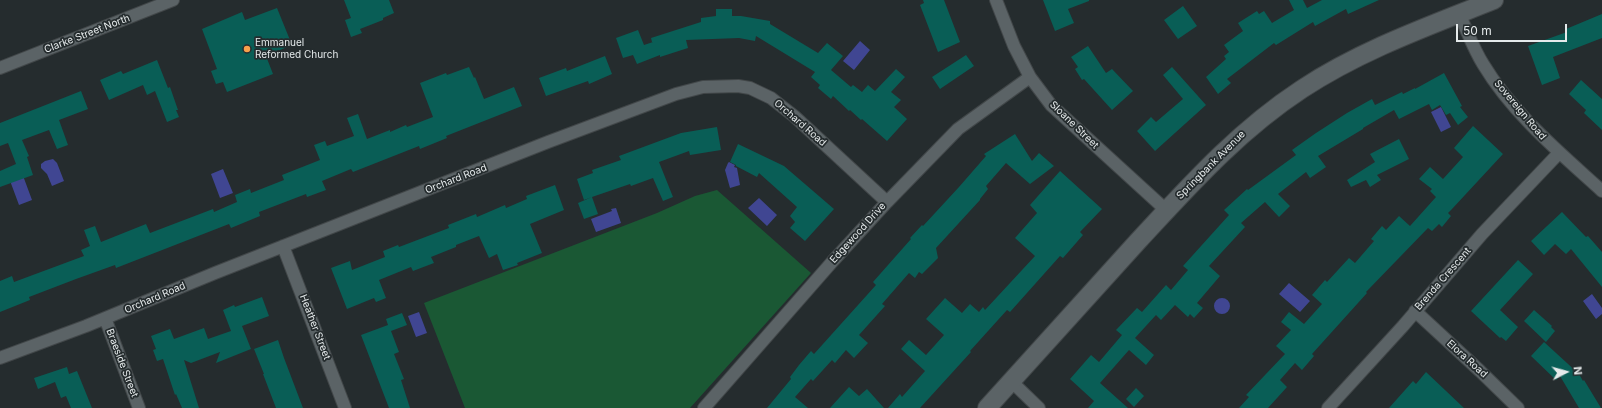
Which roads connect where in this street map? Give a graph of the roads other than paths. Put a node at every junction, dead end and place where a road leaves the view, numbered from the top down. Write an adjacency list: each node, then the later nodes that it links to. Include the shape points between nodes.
1 (173, 0): 5 (street, Clarke Street North)
2 (996, 0): 6 (street, Sloane Street, via 1014,46)
3 (1494, 0): 4 (main road, Springbank Avenue)
4 (1459, 14): 7 (street, Sovereign Road, via 1482,64 1512,104); 10 (main road, Springbank Avenue, via 1371,50 1302,89 1245,132 1206,167)
5 (0, 68)
6 (1030, 77): 9 (street, Edgewood Drive, via 958,129); 10 (street, Sloane Street, via 1060,114)
7 (1559, 153): 8 (street, Sovereign Road); 12 (street, Brenda Crescent, via 1482,234)
8 (1602, 191)
9 (887, 202): 11 (street, Orchard Road, via 771,98 750,88 707,87 673,95); 18 (street, Edgewood Drive)
10 (1166, 210): 15 (main road, Springbank Avenue)
11 (283, 246): 13 (street, Orchard Road); 17 (street, Heather Street)
12 (1415, 311): 21 (street, Brenda Crescent); 22 (street, Elora Road)
13 (105, 318): 14 (street, Orchard Road); 16 (street, Braeside Street)
14 (0, 358)
15 (1011, 381): 19 (main road, Springbank Avenue); 20 (street)
16 (139, 408)
17 (345, 408)
18 (704, 408)
19 (987, 408)
20 (1039, 408)
21 (1328, 408)
22 (1518, 408)

